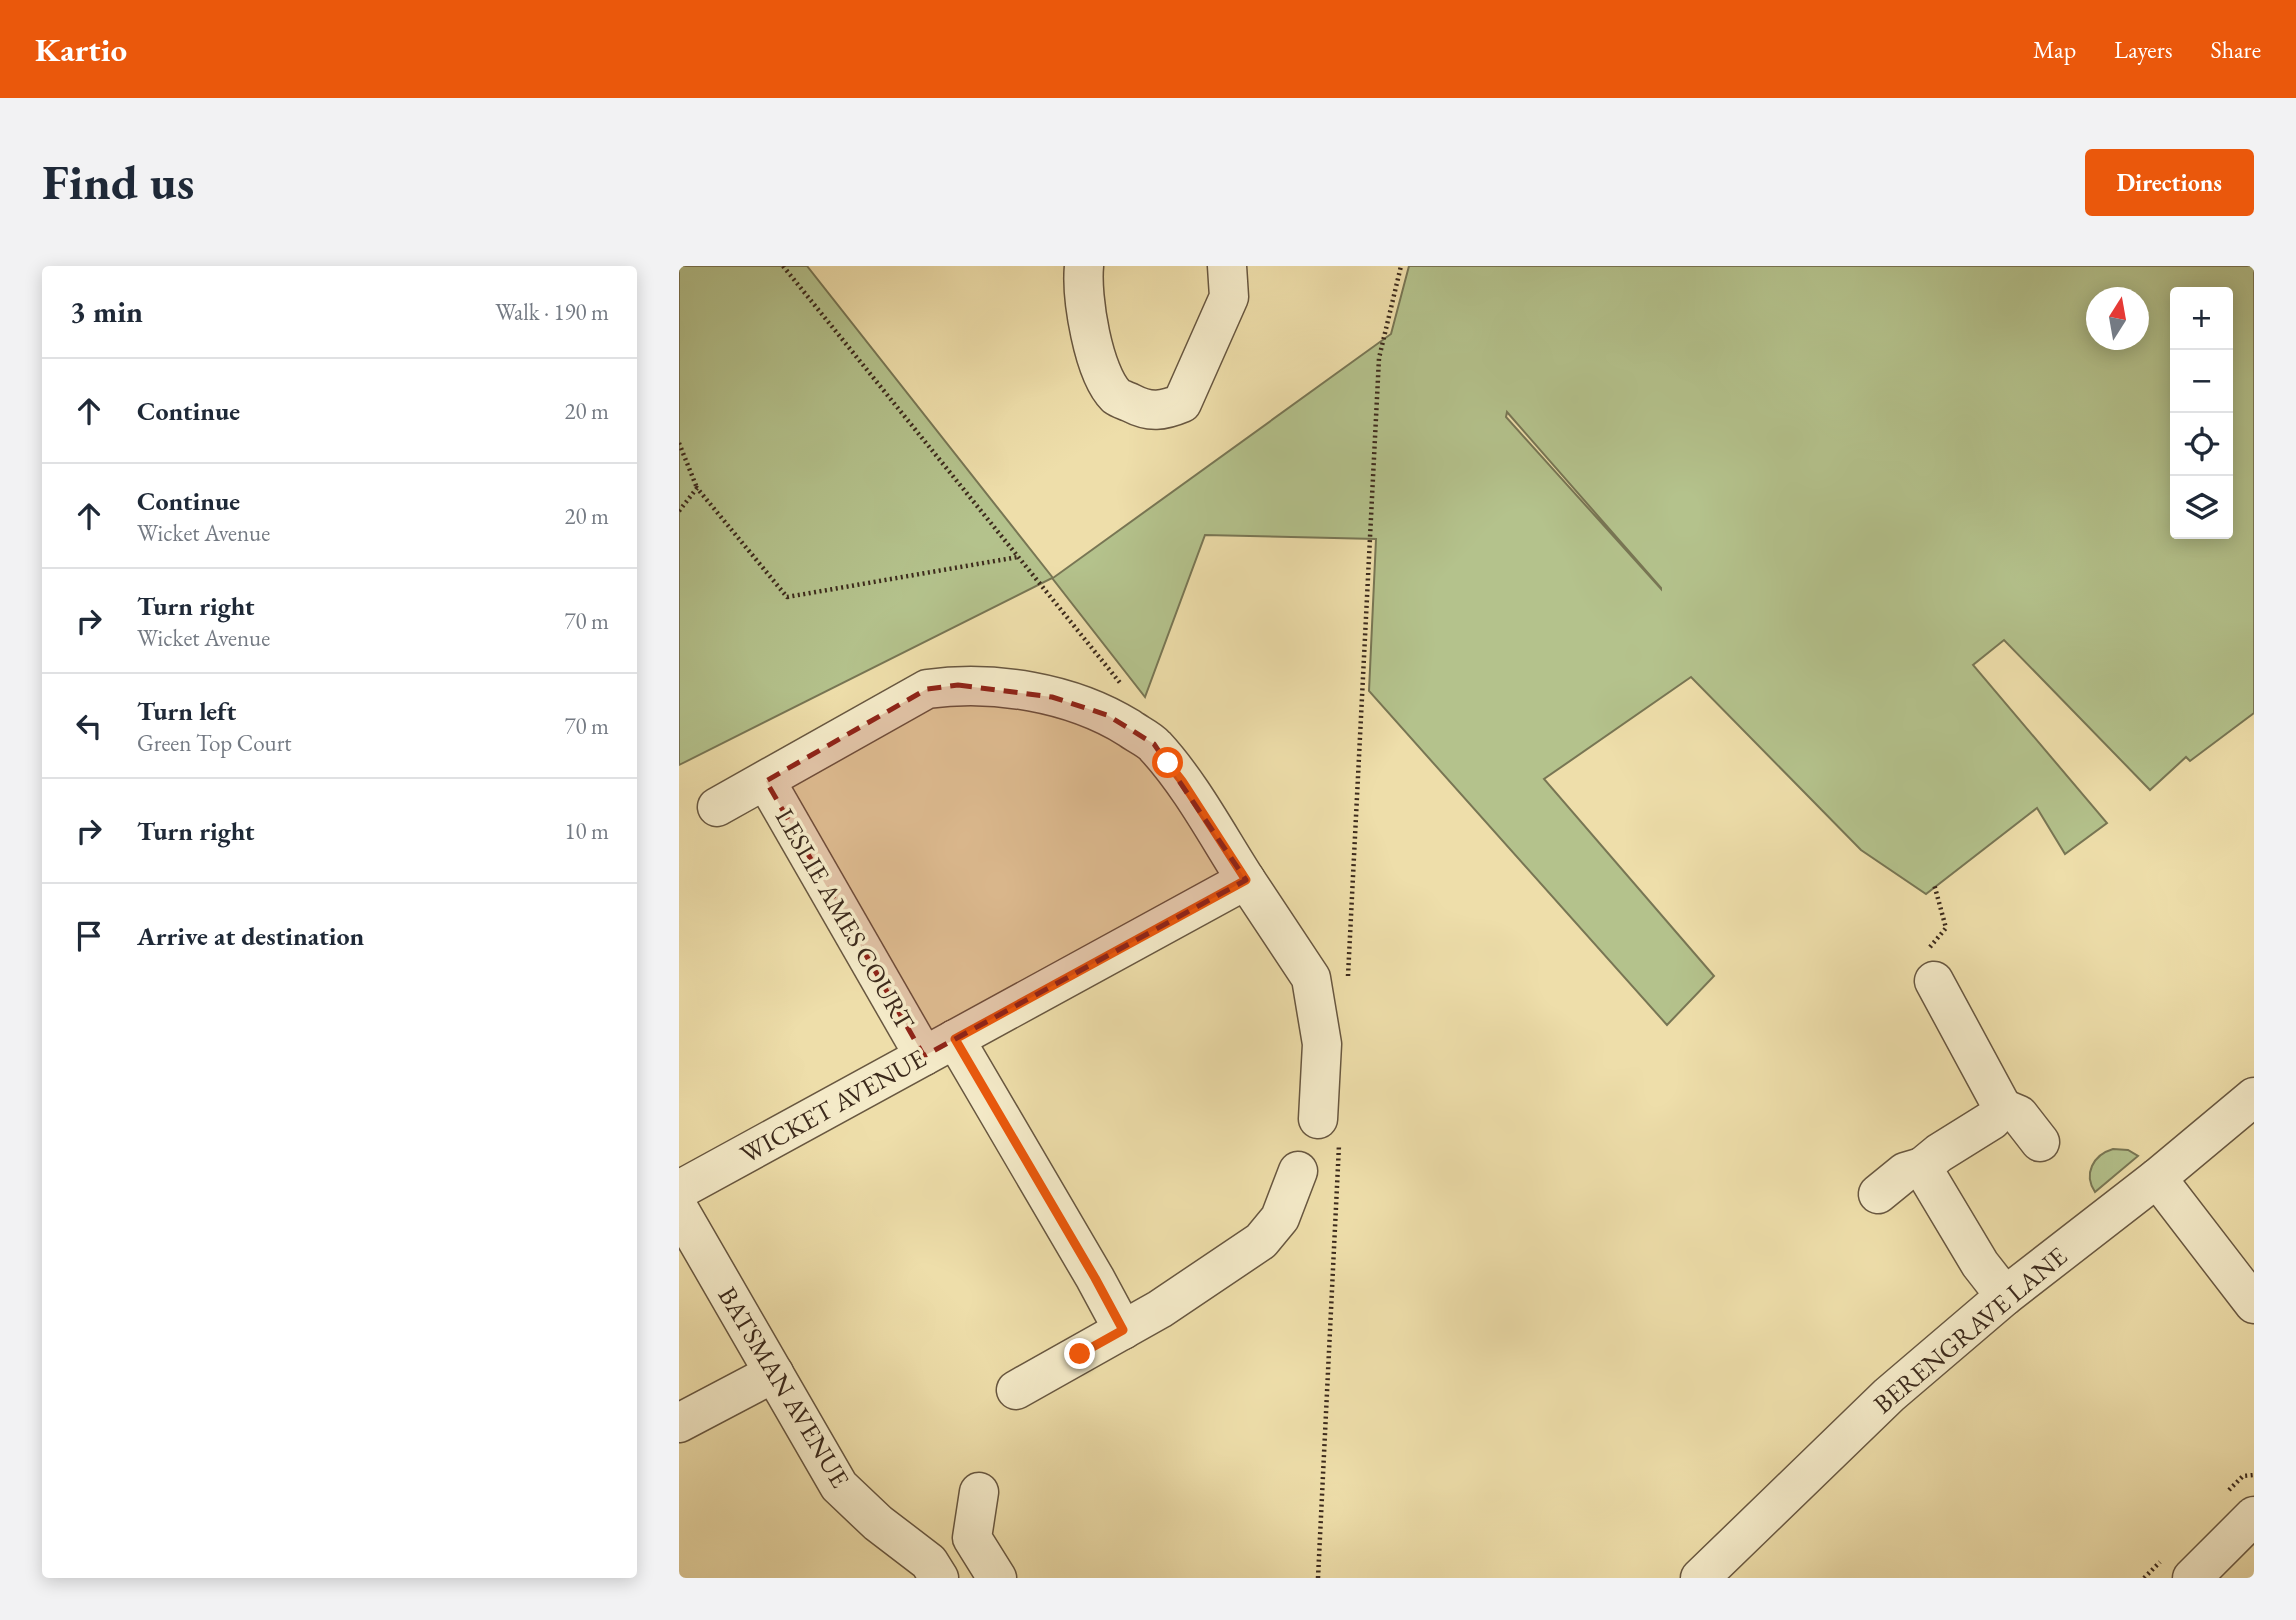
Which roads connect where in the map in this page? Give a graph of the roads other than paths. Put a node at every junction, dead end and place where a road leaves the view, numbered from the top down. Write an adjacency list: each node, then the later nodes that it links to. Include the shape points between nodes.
1 (1084, 266): 2 (street, via 1088,329 1103,373 1117,396 1143,410 1164,410 1182,403 1206,350 1229,297)
2 (1227, 266)
3 (766, 781): 4 (street); 5 (street, via 927,689 996,686 1052,697 1107,715 1154,744); 7 (street, LESLIE AMES COURT)
4 (717, 807)
5 (1246, 880): 7 (street, WICKET AVENUE); 10 (street, via 1311,978)
6 (1934, 981): 9 (street)
7 (939, 1047): 15 (street, WICKET AVENUE); 20 (street, LESLIE AMES COURT, via 1095,1278)
8 (2254, 1097): 14 (street, BERENGRAVE LANE)
9 (2000, 1107): 11 (street, via 2019,1115); 12 (street, via 1992,1120)
10 (1329, 1126)
11 (2040, 1142)
12 (1921, 1167): 16 (street, via 1905,1172); 18 (street)
13 (1298, 1171): 20 (street, via 1280,1218 1261,1241)
14 (2157, 1178): 18 (street, BERENGRAVE LANE); 19 (street)
15 (679, 1190)
16 (1878, 1194)
17 (679, 1209): 21 (street, BATSMAN AVENUE)
18 (2005, 1296): 28 (street, BERENGRAVE LANE, via 1889,1395)
19 (2254, 1304)
20 (1123, 1330): 22 (street)
21 (773, 1373): 23 (street); 26 (street, BATSMAN AVENUE, via 839,1486 929,1562)
22 (1016, 1390)
23 (679, 1423)
24 (979, 1492): 27 (street, via 972,1538)
25 (2254, 1516): 29 (street)
26 (939, 1578)
27 (997, 1578)
28 (1700, 1578)
29 (2192, 1578)

